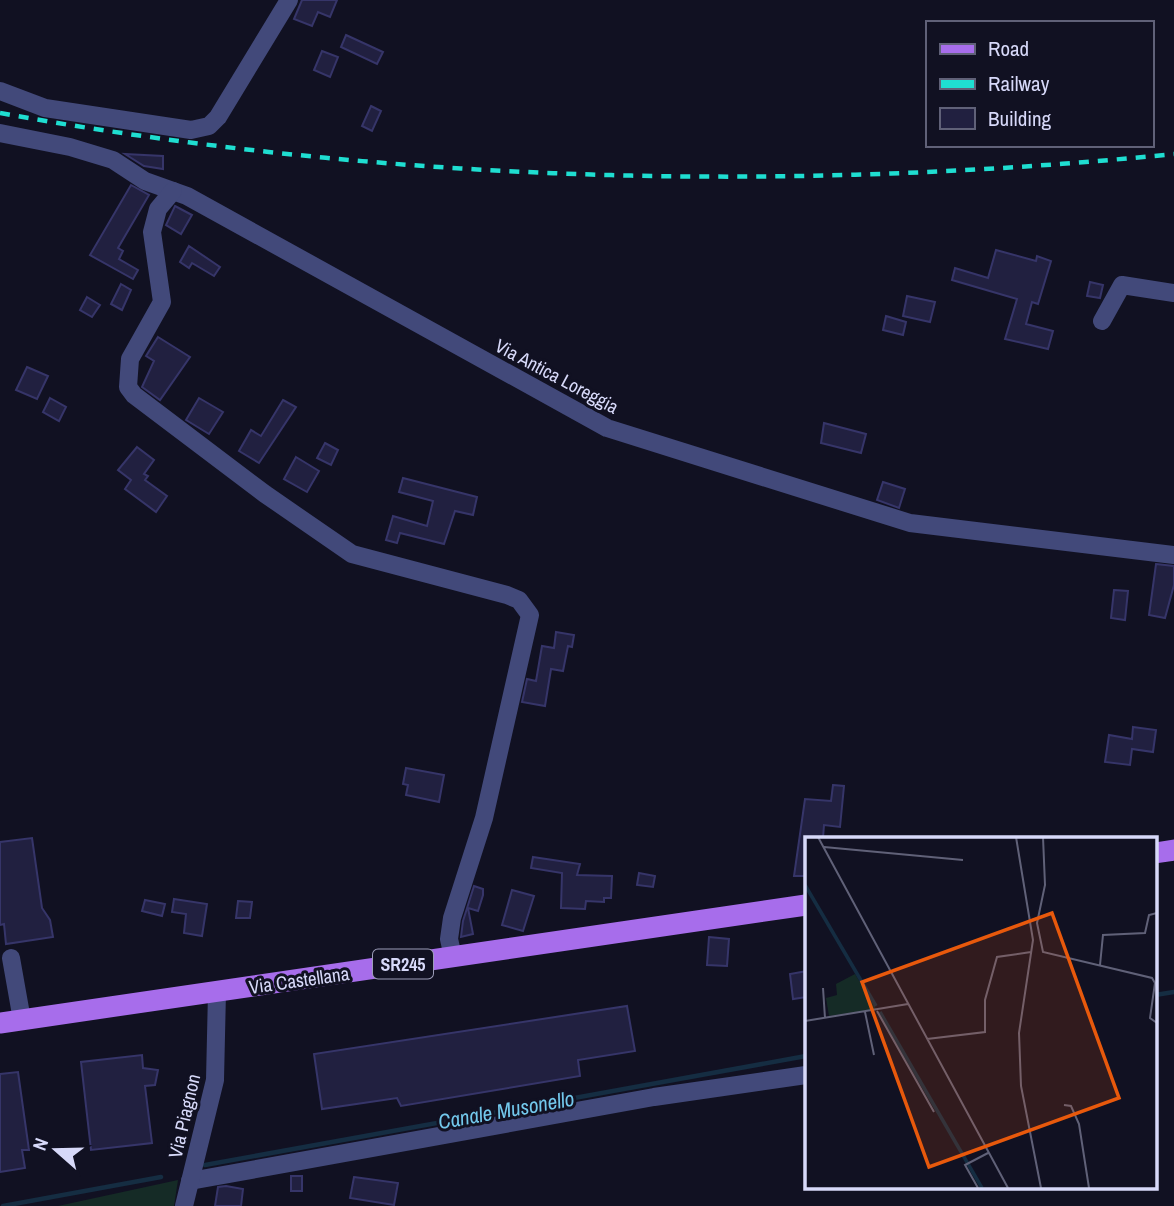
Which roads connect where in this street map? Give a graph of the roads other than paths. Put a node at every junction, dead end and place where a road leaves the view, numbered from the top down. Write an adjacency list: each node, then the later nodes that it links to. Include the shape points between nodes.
1 (289, 0): 2 (street, via 218,117 199,129 45,108)
2 (0, 91)
3 (0, 133): 4 (street, Via Antica Loreggia, via 113,160 145,181)
4 (173, 191): 7 (street, Via Antica Loreggia, via 607,428 910,523); 11 (street, via 158,209 152,232 162,302 130,359 128,387 265,494 352,554 507,595 519,600 530,615 484,818 452,918 449,939)
5 (1174, 293): 6 (street, via 1122,285)
6 (1102, 321)
7 (1174, 555)
8 (1174, 850): 9 (main road)
9 (1156, 853)
10 (805, 905): 11 (main road, Via Castellana / SR245)
11 (453, 957): 13 (main road, Via Castellana / SR245)
12 (11, 958): 14 (street)
13 (217, 992): 14 (main road, Via Castellana / SR245); 17 (street, Via Piagnon, via 215,1080)
14 (22, 1020): 15 (main road, Via Castellana / SR245)
15 (0, 1023)
16 (805, 1075): 17 (street)
17 (190, 1181): 18 (street, Via Piagnon)
18 (184, 1206)

